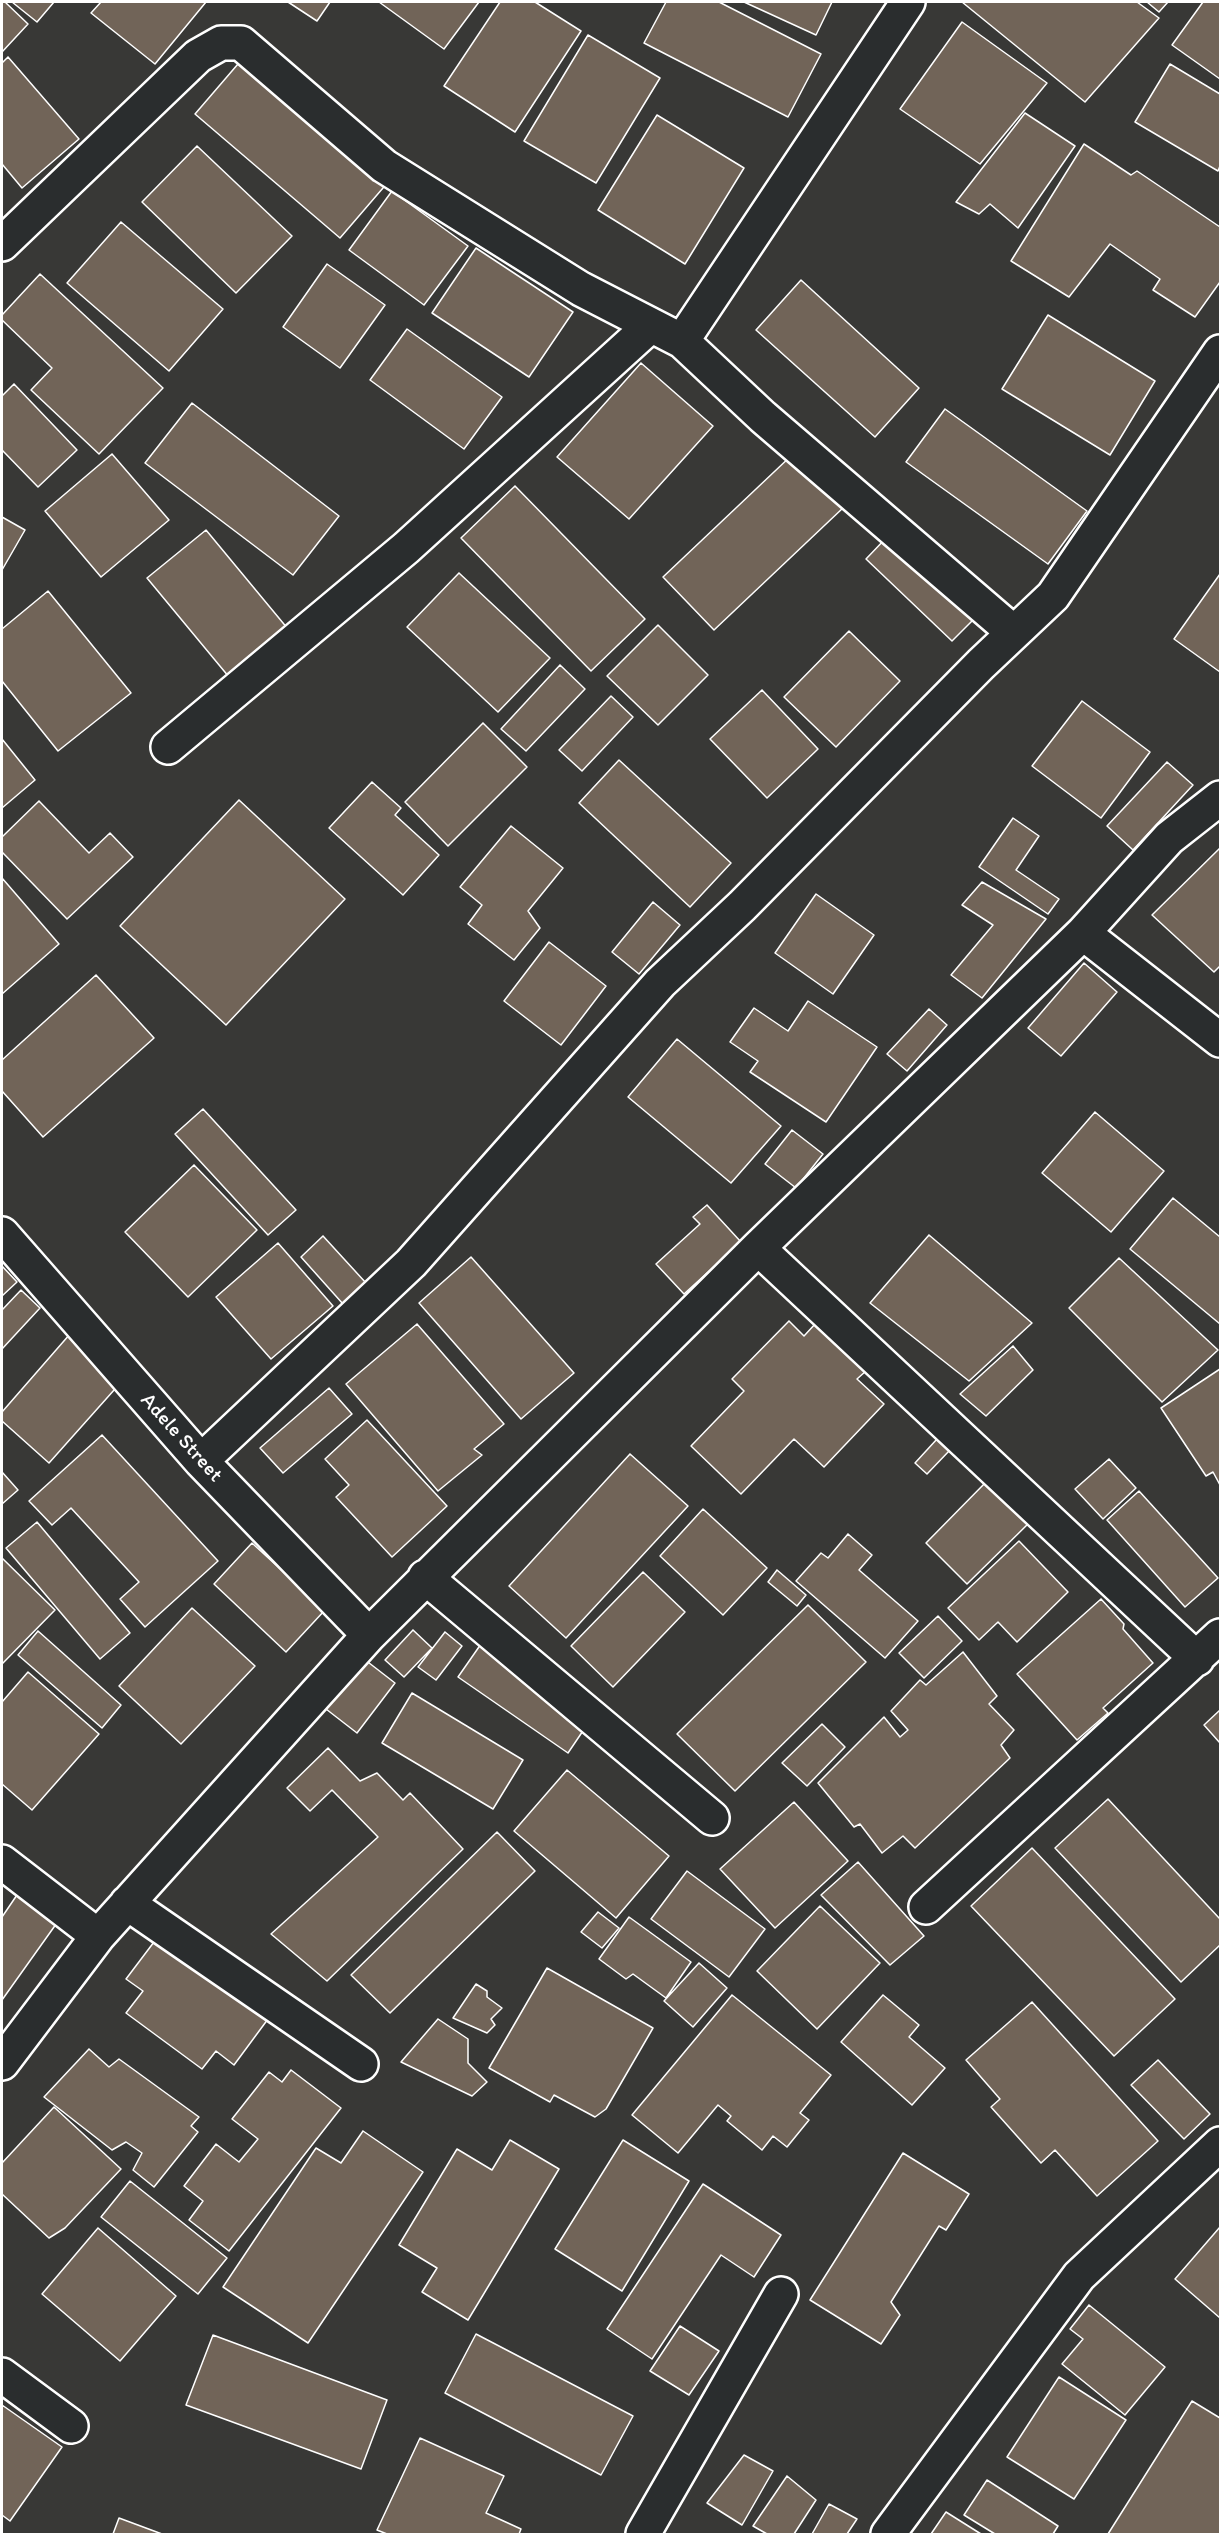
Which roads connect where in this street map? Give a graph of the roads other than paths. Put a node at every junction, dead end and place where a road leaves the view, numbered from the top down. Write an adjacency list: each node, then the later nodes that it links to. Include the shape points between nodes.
1 (908, 2): 4 (street)
2 (2, 244): 3 (street, via 198,56 221,43 241,43 384,166 581,289)
3 (650, 326): 4 (street); 7 (street, via 406,548)
4 (682, 341): 6 (street, via 772,425)
5 (1221, 352): 6 (street, via 1053,596)
6 (1013, 632): 13 (street, via 742,906 660,983 411,1263)
7 (168, 747)
8 (1221, 798): 9 (street, via 1169,838)
9 (1083, 933): 10 (street); 12 (street)
10 (1221, 1040)
11 (2, 1234): 13 (street, Adele Street)
12 (758, 1248): 14 (street); 17 (street)
13 (201, 1461): 15 (street, Adele Street)
14 (425, 1577): 15 (street); 18 (street)
15 (369, 1635): 20 (street)
16 (1221, 1636): 17 (street)
17 (1197, 1659): 21 (street)
18 (712, 1818)
19 (2, 1862): 22 (street)
20 (128, 1903): 22 (street); 24 (street)
21 (926, 1907)
22 (98, 1936): 23 (street)
23 (2, 2064)
24 (361, 2064)
25 (1221, 2144): 30 (street, via 1079,2276)
26 (781, 2294): 29 (street)
27 (2, 2375): 28 (street)
28 (71, 2426)
29 (643, 2535)
30 (888, 2535)

